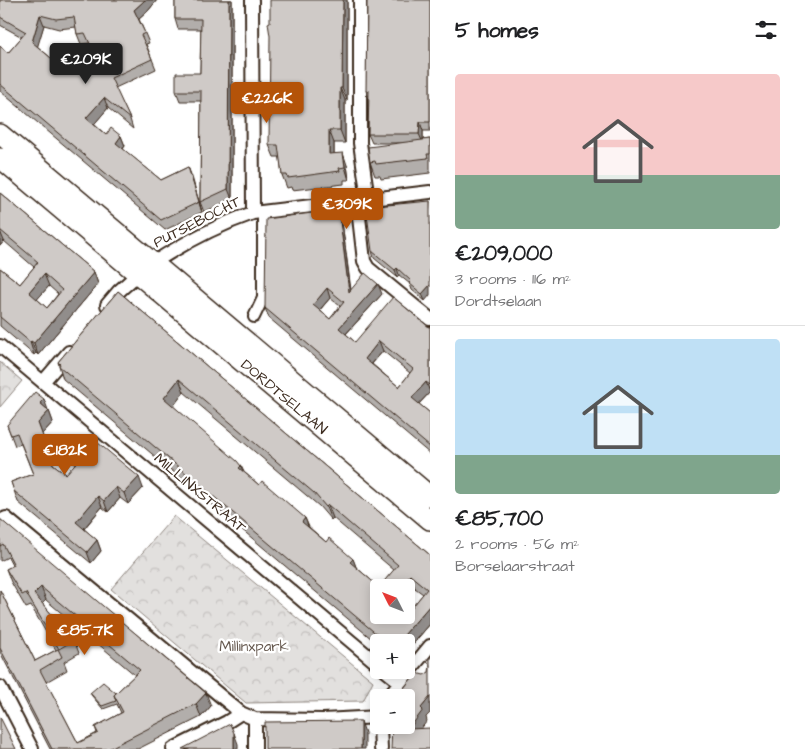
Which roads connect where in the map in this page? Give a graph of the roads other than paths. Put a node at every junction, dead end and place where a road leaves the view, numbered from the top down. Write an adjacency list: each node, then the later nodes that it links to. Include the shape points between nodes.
1 (252, 0): 7 (street, PUTSEBOCHT)
2 (360, 0): 6 (street, via 360,143 366,185)
3 (0, 134): 8 (main road, DORDTSELAAN)
4 (0, 158): 9 (main road, DORDTSELAAN)
5 (430, 192): 6 (street)
6 (362, 201): 7 (street); 12 (street, via 359,217 364,261 368,268)
7 (258, 212): 8 (street, PUTSEBOCHT, via 235,219); 11 (street, PUTSEBOCHT, via 263,298)
8 (153, 263): 9 (main road); 16 (main road, DORDTSELAAN)
9 (138, 274): 10 (street); 18 (main road, DORDTSELAAN)
10 (100, 314)
11 (254, 317)
12 (429, 317)
13 (75, 344): 15 (street)
14 (0, 346): 15 (street, MILLINXSTRAAT)
15 (43, 382): 20 (street, MILLINXSTRAAT)
16 (430, 496)
17 (3, 519): 25 (street)
18 (430, 520)
19 (430, 646): 22 (street, via 416,670)
20 (370, 657)
21 (396, 679): 22 (street)
22 (400, 682): 24 (street)
23 (0, 687): 29 (street)
24 (394, 689)
25 (241, 713): 27 (street); 30 (street)
26 (370, 717): 27 (street)
27 (255, 720): 31 (street)
28 (380, 734): 32 (street)
29 (32, 749)
30 (173, 749)
31 (255, 749)
32 (381, 749)

